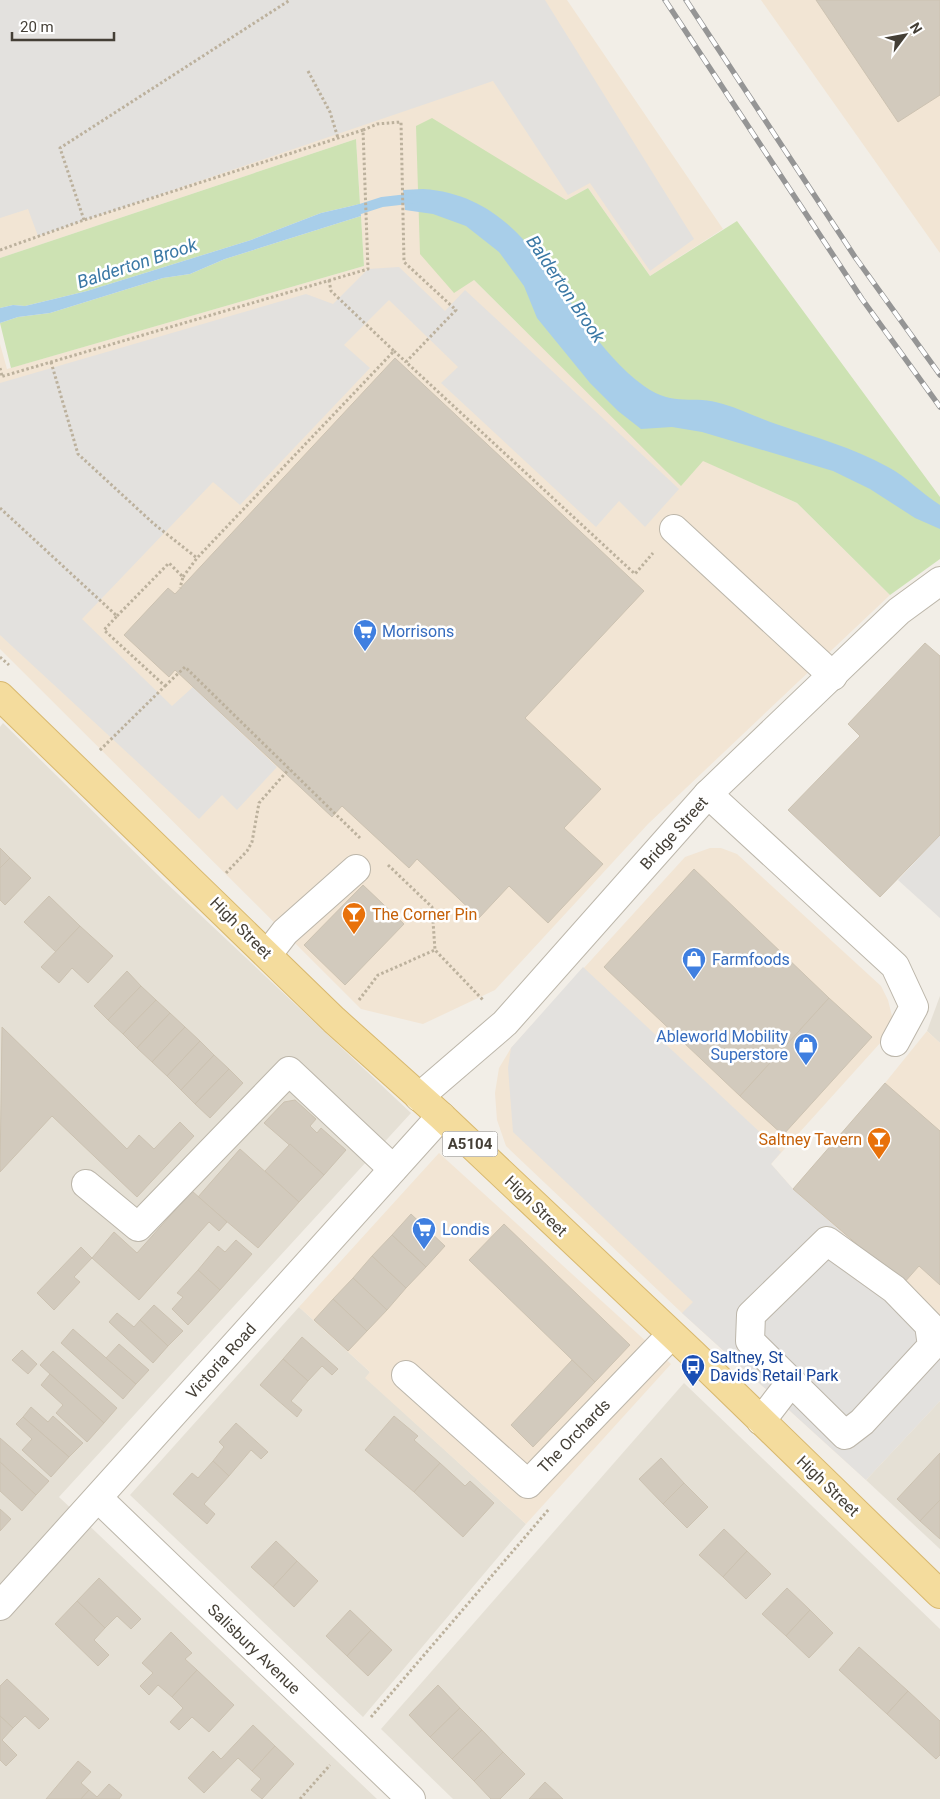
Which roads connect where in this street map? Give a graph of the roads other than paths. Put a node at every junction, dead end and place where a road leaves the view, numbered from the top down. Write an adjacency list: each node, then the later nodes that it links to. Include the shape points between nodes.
1 (674, 529): 3 (street)
2 (940, 581): 3 (street, Bridge Street, via 899,611)
3 (833, 676): 5 (street, Bridge Street)
4 (0, 696): 7 (main road, High Street / A5104)
5 (708, 794): 8 (street, via 895,966 914,1007); 9 (street, Bridge Street, via 505,1023)
6 (356, 869): 7 (street, via 285,932)
7 (268, 954): 9 (main road, High Street / A5104)
8 (895, 1042)
9 (418, 1097): 10 (main road, High Street / A5104)
10 (440, 1116): 11 (street, Victoria Road); 13 (main road, High Street / A5104)
11 (393, 1169): 12 (street, via 289,1071 138,1227); 17 (street, Victoria Road)
12 (86, 1184)
13 (671, 1335): 14 (street, The Orchards, via 528,1484); 16 (main road, High Street / A5104)
14 (406, 1375)
15 (791, 1382): 15 (street, via 750,1341 751,1315 827,1240 894,1289 929,1325 932,1346 862,1422 845,1435); 16 (street)
16 (760, 1420): 18 (main road, High Street / A5104)
17 (98, 1498): 19 (street, Victoria Road); 20 (street, Salisbury Avenue)
18 (940, 1594)
19 (0, 1606)
20 (410, 1799)

